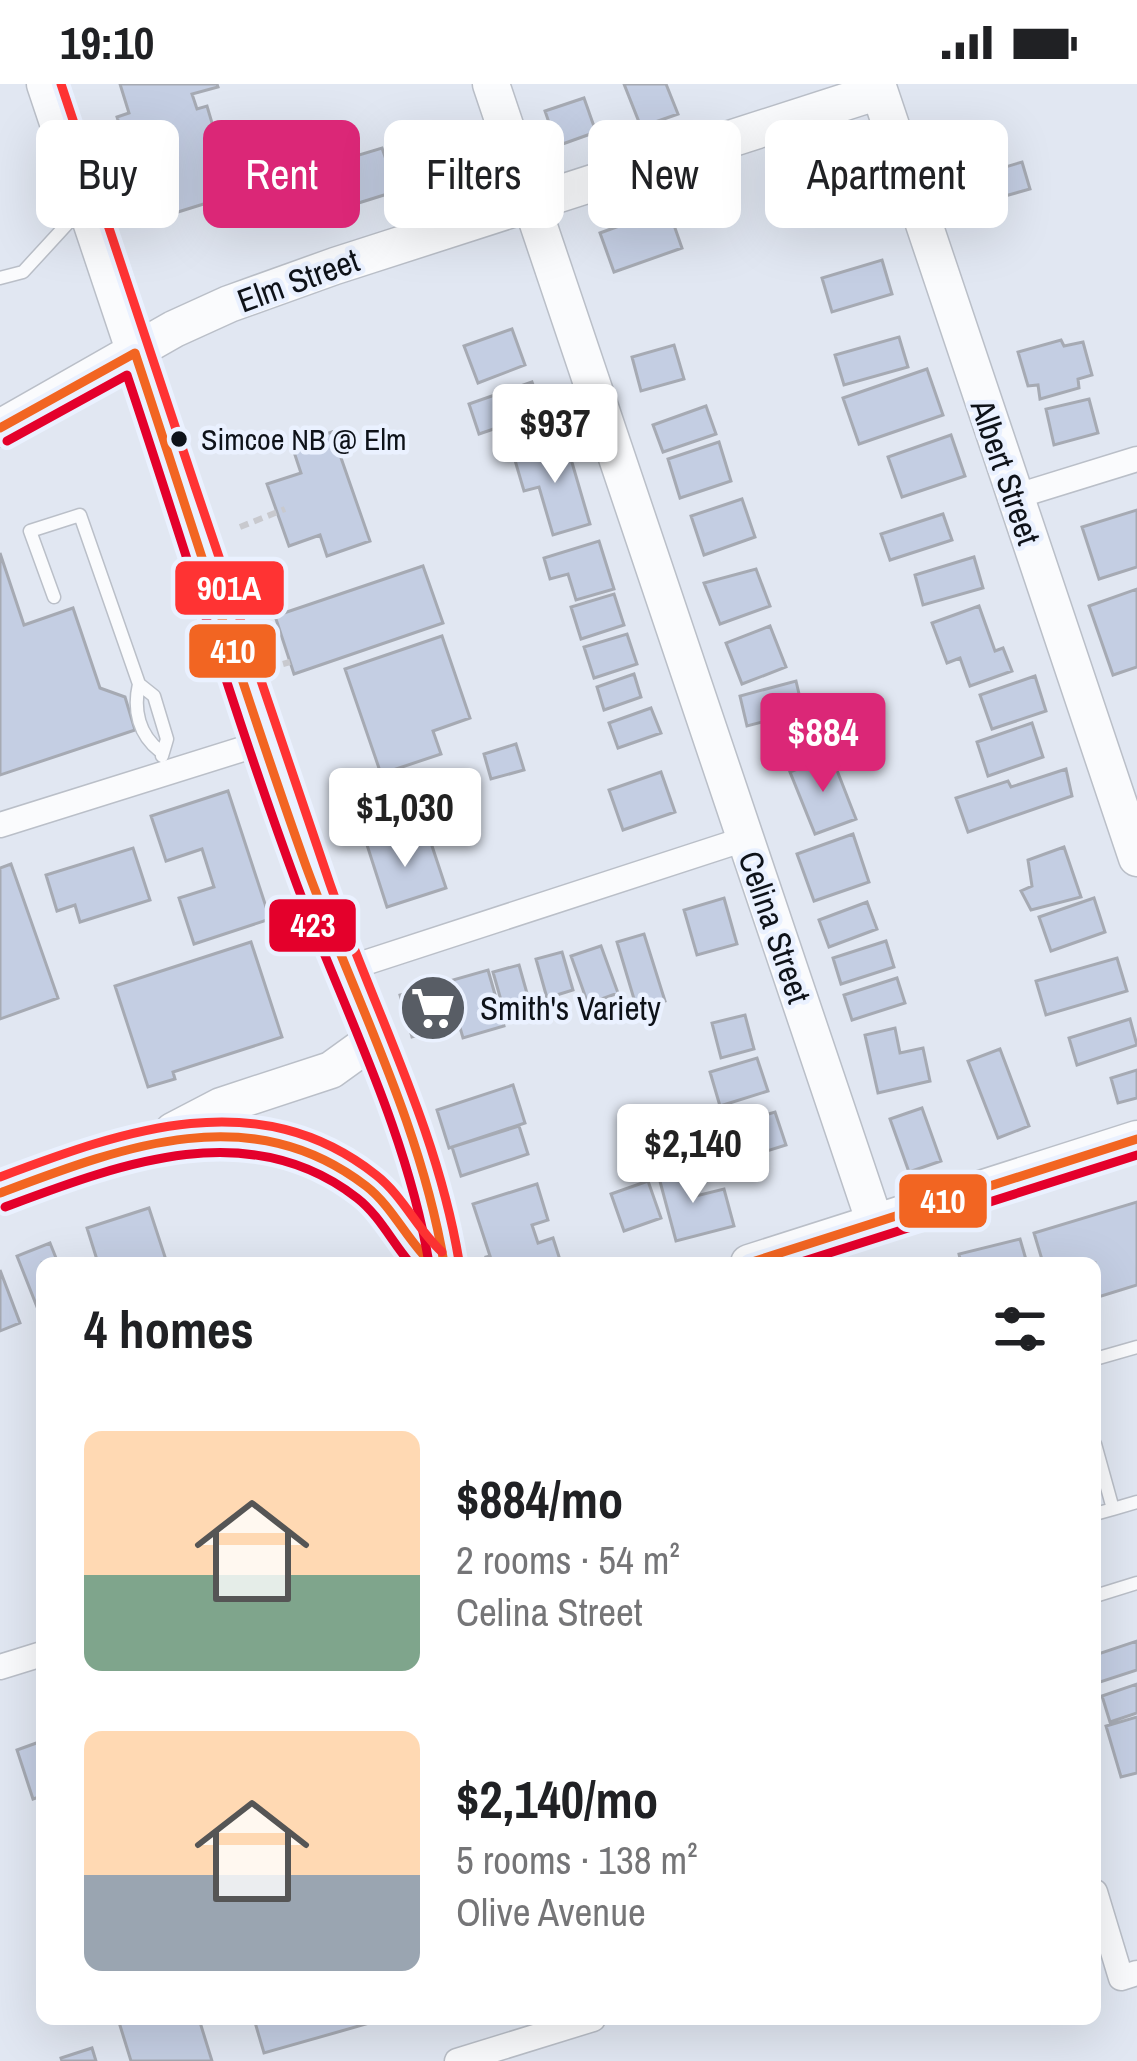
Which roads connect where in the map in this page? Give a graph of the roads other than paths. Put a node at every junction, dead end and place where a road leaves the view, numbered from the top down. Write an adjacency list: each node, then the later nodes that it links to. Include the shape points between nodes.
1 (44, 84): 4 (street)
2 (491, 84): 5 (street, Celina Street)
3 (878, 87): 6 (street, Elm Street); 15 (street, Albert Street)
4 (56, 120)
5 (504, 120)
6 (564, 193)
7 (65, 228): 11 (lane, via 23,272)
8 (92, 228): 12 (street)
9 (456, 228): 12 (street, Elm Street, via 229,304)
10 (541, 228): 21 (street, Celina Street)
11 (0, 278)
12 (135, 353): 13 (street, Elm Street); 17 (street)
13 (0, 428)
14 (1137, 460): 15 (street)
15 (1014, 497): 19 (street, Albert Street)
16 (54, 597): 18 (lane, via 30,531 80,515 139,684 154,696 166,739)
17 (265, 742): 18 (street); 23 (street)
18 (163, 762): 20 (street)
19 (1124, 775): 22 (street, Albert Street)
20 (0, 825)
21 (745, 839): 23 (street); 28 (street, Celina Street)
22 (1137, 858)
23 (346, 969): 24 (street)
24 (374, 1039): 26 (street, via 331,1070 221,1106); 30 (street, via 439,1212)
25 (1137, 1138): 28 (street)
26 (154, 1140): 27 (street); 29 (street, via 219,1133 313,1153 369,1189)
27 (0, 1193)
28 (874, 1223): 31 (street)
29 (424, 1257)
30 (443, 1257)
31 (768, 1257)
32 (1137, 1347): 33 (lane)
33 (1101, 1357)
34 (1101, 1466): 36 (lane)
35 (1137, 1502): 36 (lane)
36 (1113, 1509): 37 (lane)
37 (1101, 1512)
38 (1137, 1583): 39 (lane)
39 (1101, 1594)
40 (36, 1656): 41 (street)
41 (0, 1667)
42 (1101, 1907): 43 (street)
43 (1129, 1975)
44 (574, 2025): 45 (street)
45 (457, 2061)

